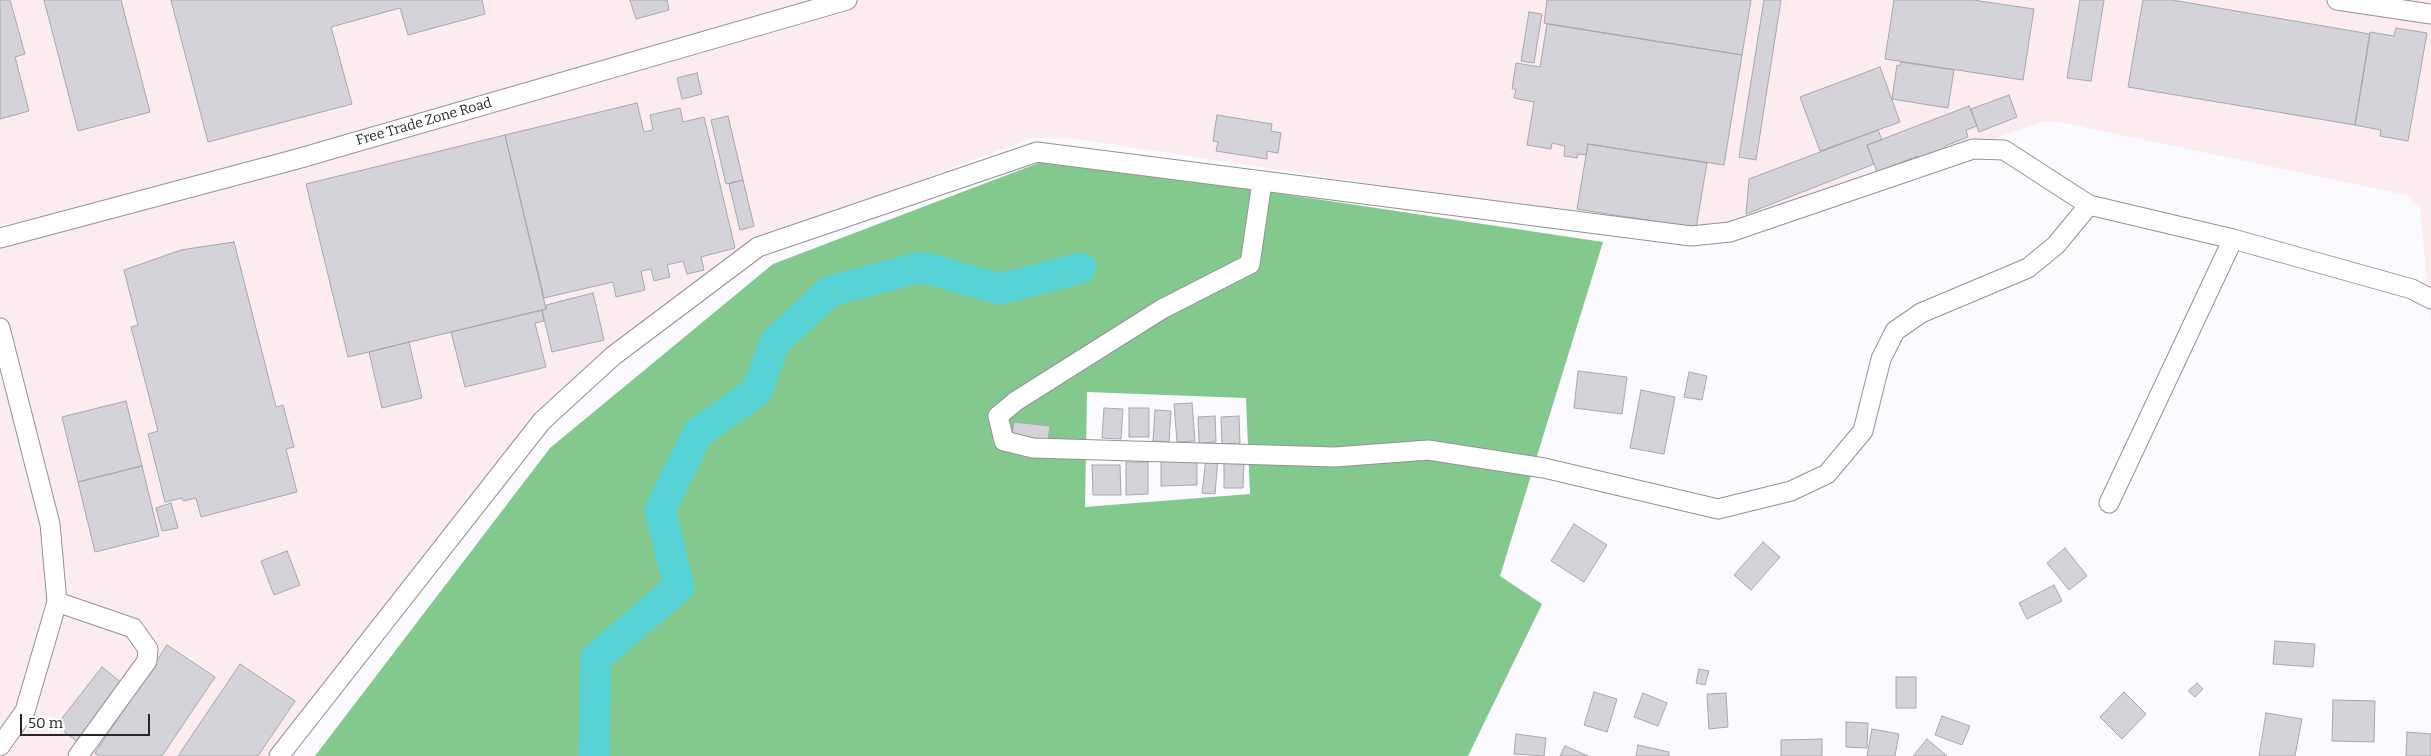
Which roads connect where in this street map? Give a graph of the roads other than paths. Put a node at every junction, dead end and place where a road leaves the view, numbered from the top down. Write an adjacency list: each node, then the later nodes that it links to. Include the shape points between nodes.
1 (847, 0): 6 (street, Free Trade Zone Road, via 296,159)
2 (2337, 0): 3 (street)
3 (2431, 14)
4 (1262, 182): 5 (street, via 1691,236 1730,232 1973,149 2004,150); 5 (street, via 1250,264 1162,309 1016,401 998,416 1004,441 1033,448 1335,457 1428,450 1544,468 1718,508 1791,491 1827,474 1863,431 1881,359 1895,330 1921,313 2028,268 2056,245); 14 (street, via 1037,152 758,247 614,356 542,421)
5 (2089, 206): 7 (street)
6 (0, 238)
7 (2234, 239): 8 (street, via 2412,289); 10 (street)
8 (2431, 299)
9 (0, 328): 11 (street, via 50,524)
10 (2108, 503)
11 (57, 602): 12 (street, via 25,711); 13 (street, via 133,628 148,649 146,661)
12 (0, 746)
13 (78, 756)
14 (279, 756)

